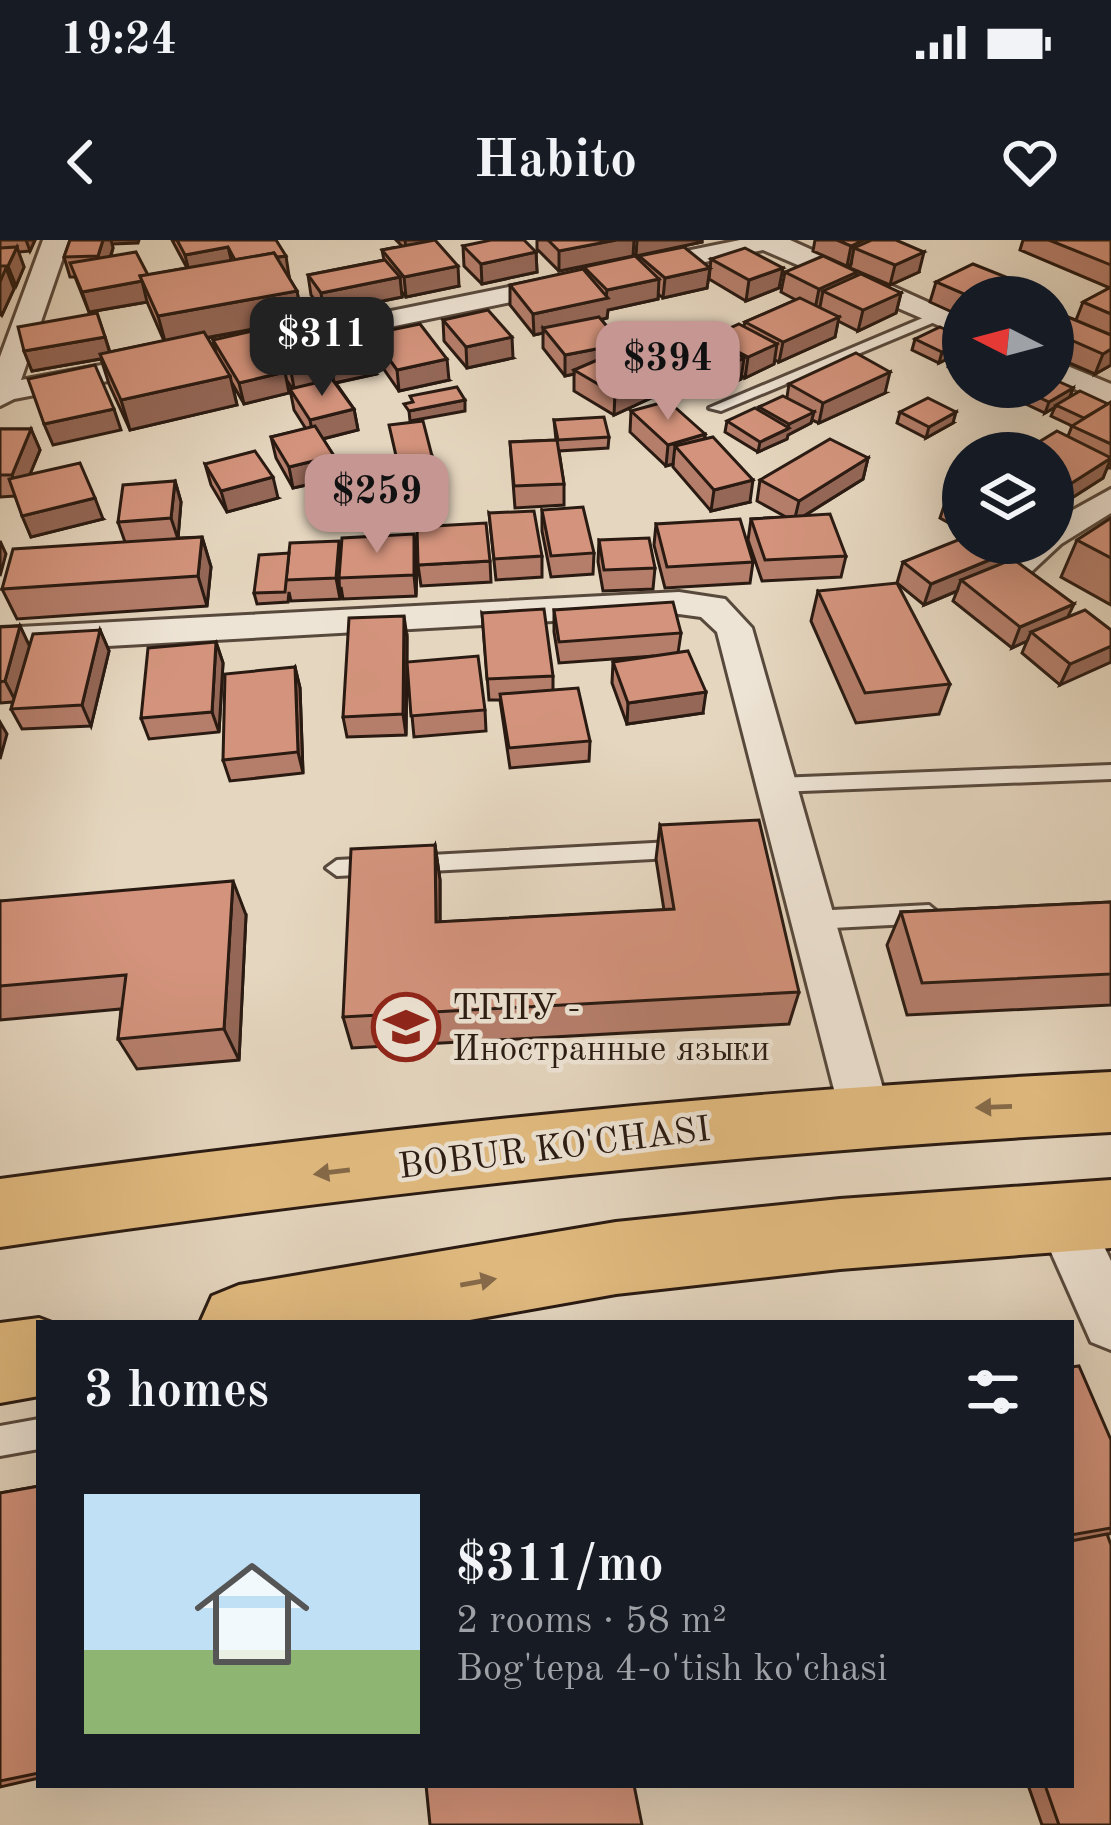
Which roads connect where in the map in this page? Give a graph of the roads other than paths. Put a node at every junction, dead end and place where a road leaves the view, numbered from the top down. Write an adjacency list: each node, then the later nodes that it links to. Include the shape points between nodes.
1 (56, 240): 8 (street)
2 (768, 241): 3 (street); 5 (street)
3 (942, 318)
4 (942, 325): 10 (lane)
5 (254, 346)
6 (186, 358): 8 (street)
7 (1074, 378): 9 (street)
8 (1, 395)
9 (1111, 395)
10 (716, 408)
11 (1111, 499): 12 (street)
12 (1074, 523)
13 (1020, 564): 14 (street, via 1010,572)
14 (1028, 593)
15 (0, 640): 17 (street, via 712,607 734,628)
16 (1111, 772): 17 (lane)
17 (777, 785): 22 (street)
18 (772, 844): 23 (lane, via 818,1021)
19 (703, 848): 20 (lane)
20 (337, 868)
21 (951, 913): 22 (lane)
22 (813, 920): 23 (street)
23 (845, 1037): 25 (street)
24 (1111, 1102): 25 (main road, BOBUR KO'CHASI, one-way to 25)
25 (865, 1113): 26 (main road, BOBUR KO'CHASI, one-way to 26)
26 (0, 1214)
27 (1086, 1215): 28 (main road, one-way to 27, via 616,1258); 29 (street)
28 (256, 1320)
29 (1111, 1322)
30 (36, 1357): 31 (main road)
31 (0, 1363)
32 (36, 1435): 33 (lane)
33 (0, 1441)

